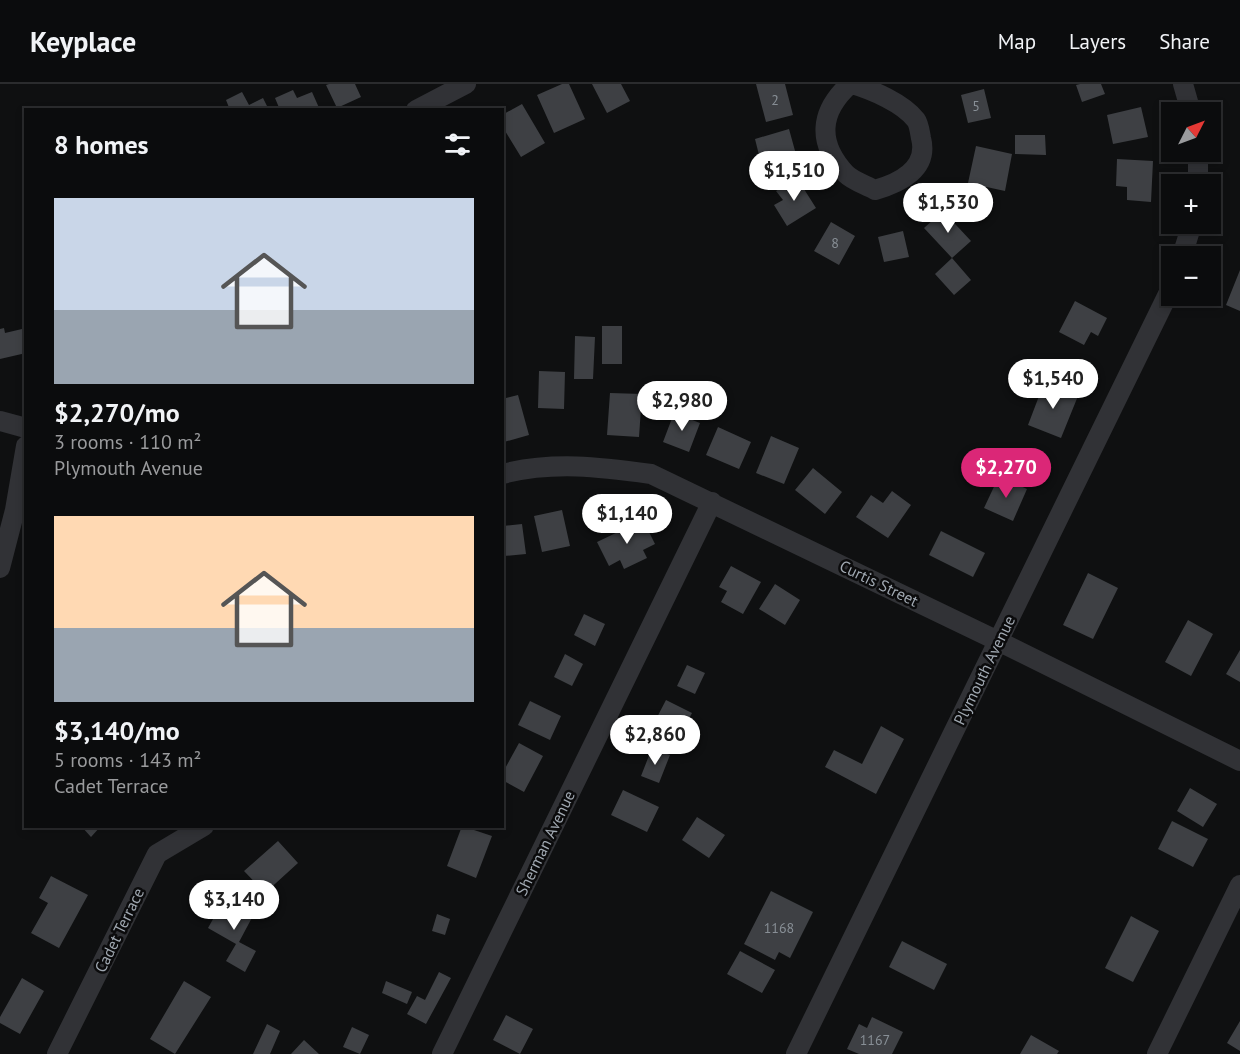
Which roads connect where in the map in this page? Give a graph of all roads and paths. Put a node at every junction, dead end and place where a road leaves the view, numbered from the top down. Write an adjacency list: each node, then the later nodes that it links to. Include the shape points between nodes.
1 (466, 84): 5 (street)
2 (851, 84): 2 (street, via 881,93 916,121 923,148 914,172 897,184 875,190 848,175 826,145 826,118 834,98)
3 (1183, 84): 4 (street)
4 (1188, 102)
5 (420, 108)
6 (1162, 306): 14 (street, Plymouth Avenue)
7 (0, 421): 8 (street)
8 (24, 428)
9 (24, 468): 12 (street)
10 (504, 474): 11 (street, Curtis Street, via 556,464 589,465 651,474)
11 (712, 502): 14 (street, Curtis Street); 19 (street, Sherman Avenue)
12 (20, 513): 13 (street)
13 (0, 568)
14 (998, 640): 15 (street, Curtis Street); 20 (street, Plymouth Avenue)
15 (1240, 761)
16 (201, 828): 18 (street, Cadet Terrace, via 157,854)
17 (1240, 885): 21 (street)
18 (57, 1054)
19 (442, 1054)
20 (796, 1054)
21 (1157, 1054)

